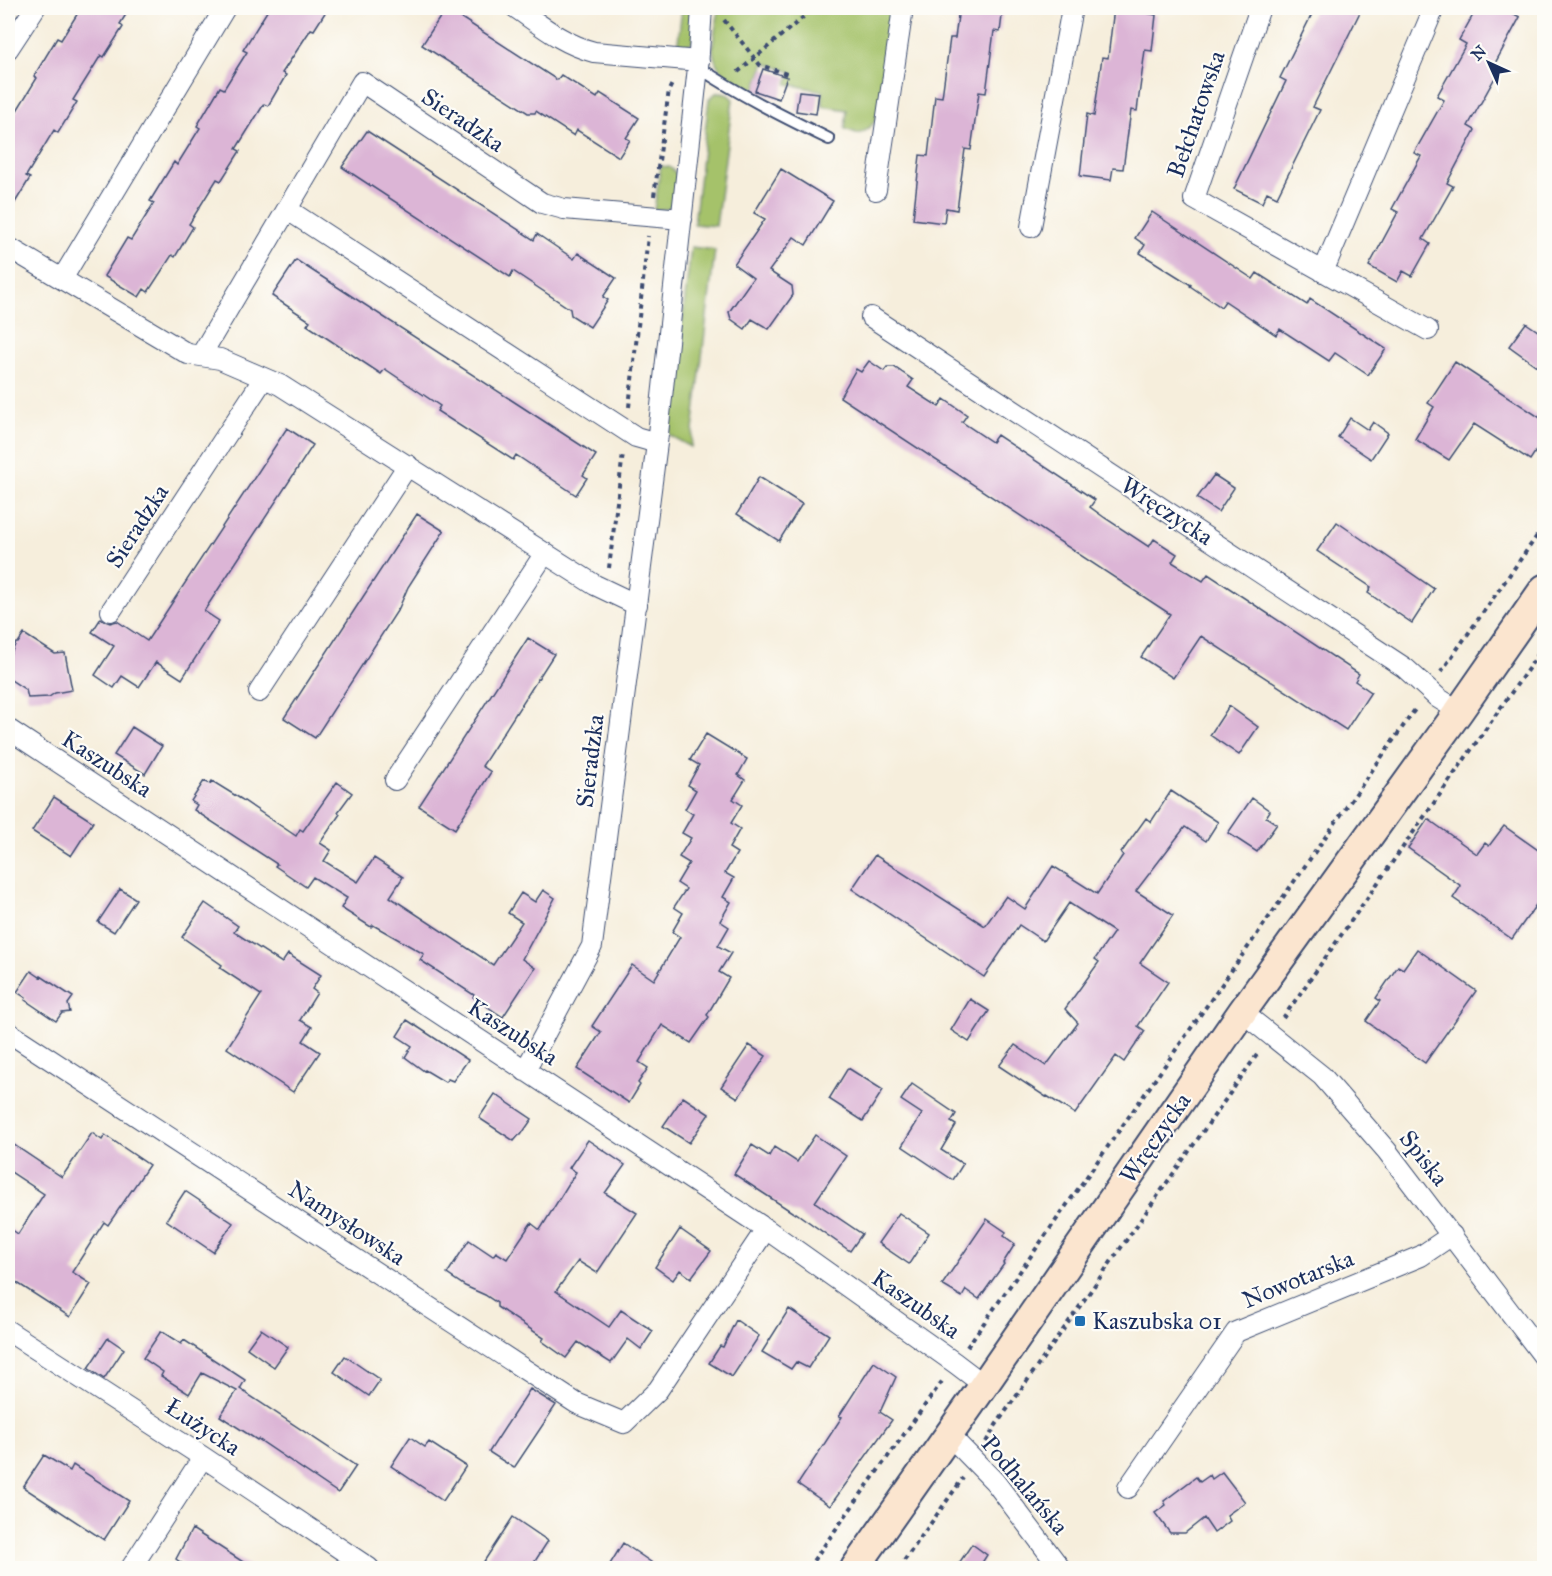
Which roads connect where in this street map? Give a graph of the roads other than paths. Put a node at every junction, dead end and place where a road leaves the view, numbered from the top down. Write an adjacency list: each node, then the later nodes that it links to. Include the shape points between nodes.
1 (35, 8): 9 (street)
2 (225, 8): 18 (street)
3 (516, 8): 10 (street, via 580,48)
4 (702, 8): 10 (street, Sieradzka)
5 (903, 8): 12 (street)
6 (1072, 8): 15 (street)
7 (1260, 8): 17 (street, Bełchatowska, via 1194,199)
8 (1434, 8): 17 (street)
9 (8, 49)
10 (693, 62): 11 (lane, via 760,105); 14 (street, Sieradzka)
11 (829, 139)
12 (876, 190)
13 (288, 210): 14 (street, Sieradzka, via 362,82 542,203 564,209); 21 (street, Sieradzka); 23 (street, via 636,437)
14 (682, 219): 23 (street, Sieradzka)
15 (1031, 227)
16 (8, 247): 18 (street)
17 (1323, 272): 20 (street, Bełchatowska)
18 (62, 279): 21 (street, via 188,354)
19 (871, 317): 30 (street, Wręczycka, via 1405,668)
20 (1428, 330)
21 (201, 356): 22 (street, via 220,359)
22 (264, 378): 24 (street); 28 (street, Sieradzka)
23 (657, 443): 27 (street, Sieradzka)
24 (408, 465): 25 (street); 29 (street)
25 (544, 553): 27 (street, via 595,585); 32 (street)
26 (1545, 589): 30 (main road, Wręczycka)
27 (637, 605): 35 (street, Sieradzka, via 592,946)
28 (111, 611)
29 (259, 692)
30 (1459, 711): 33 (main road, Wręczycka)
31 (8, 729): 35 (street, Kaszubska)
32 (395, 780)
33 (1242, 1012): 37 (street, Spiska, via 1323,1076); 40 (main road, Wręczycka)
34 (8, 1032): 36 (street, Namysłowska, via 576,1403 624,1423 658,1390)
35 (525, 1071): 36 (street, Kaszubska)
36 (765, 1229): 40 (street, Kaszubska)
37 (1452, 1235): 39 (street, Spiska); 43 (street, Nowotarska, via 1421,1256 1236,1332)
38 (8, 1331): 42 (street, Łużycka)
39 (1545, 1357)
40 (984, 1385): 41 (main road, Wręczycka)
41 (949, 1435): 46 (main road, Wręczycka); 47 (street, Podhalańska, via 995,1482)
42 (203, 1457): 44 (street); 45 (street, Łużycka)
43 (1128, 1488)
44 (131, 1569)
45 (369, 1569)
46 (855, 1569)
47 (1060, 1569)

